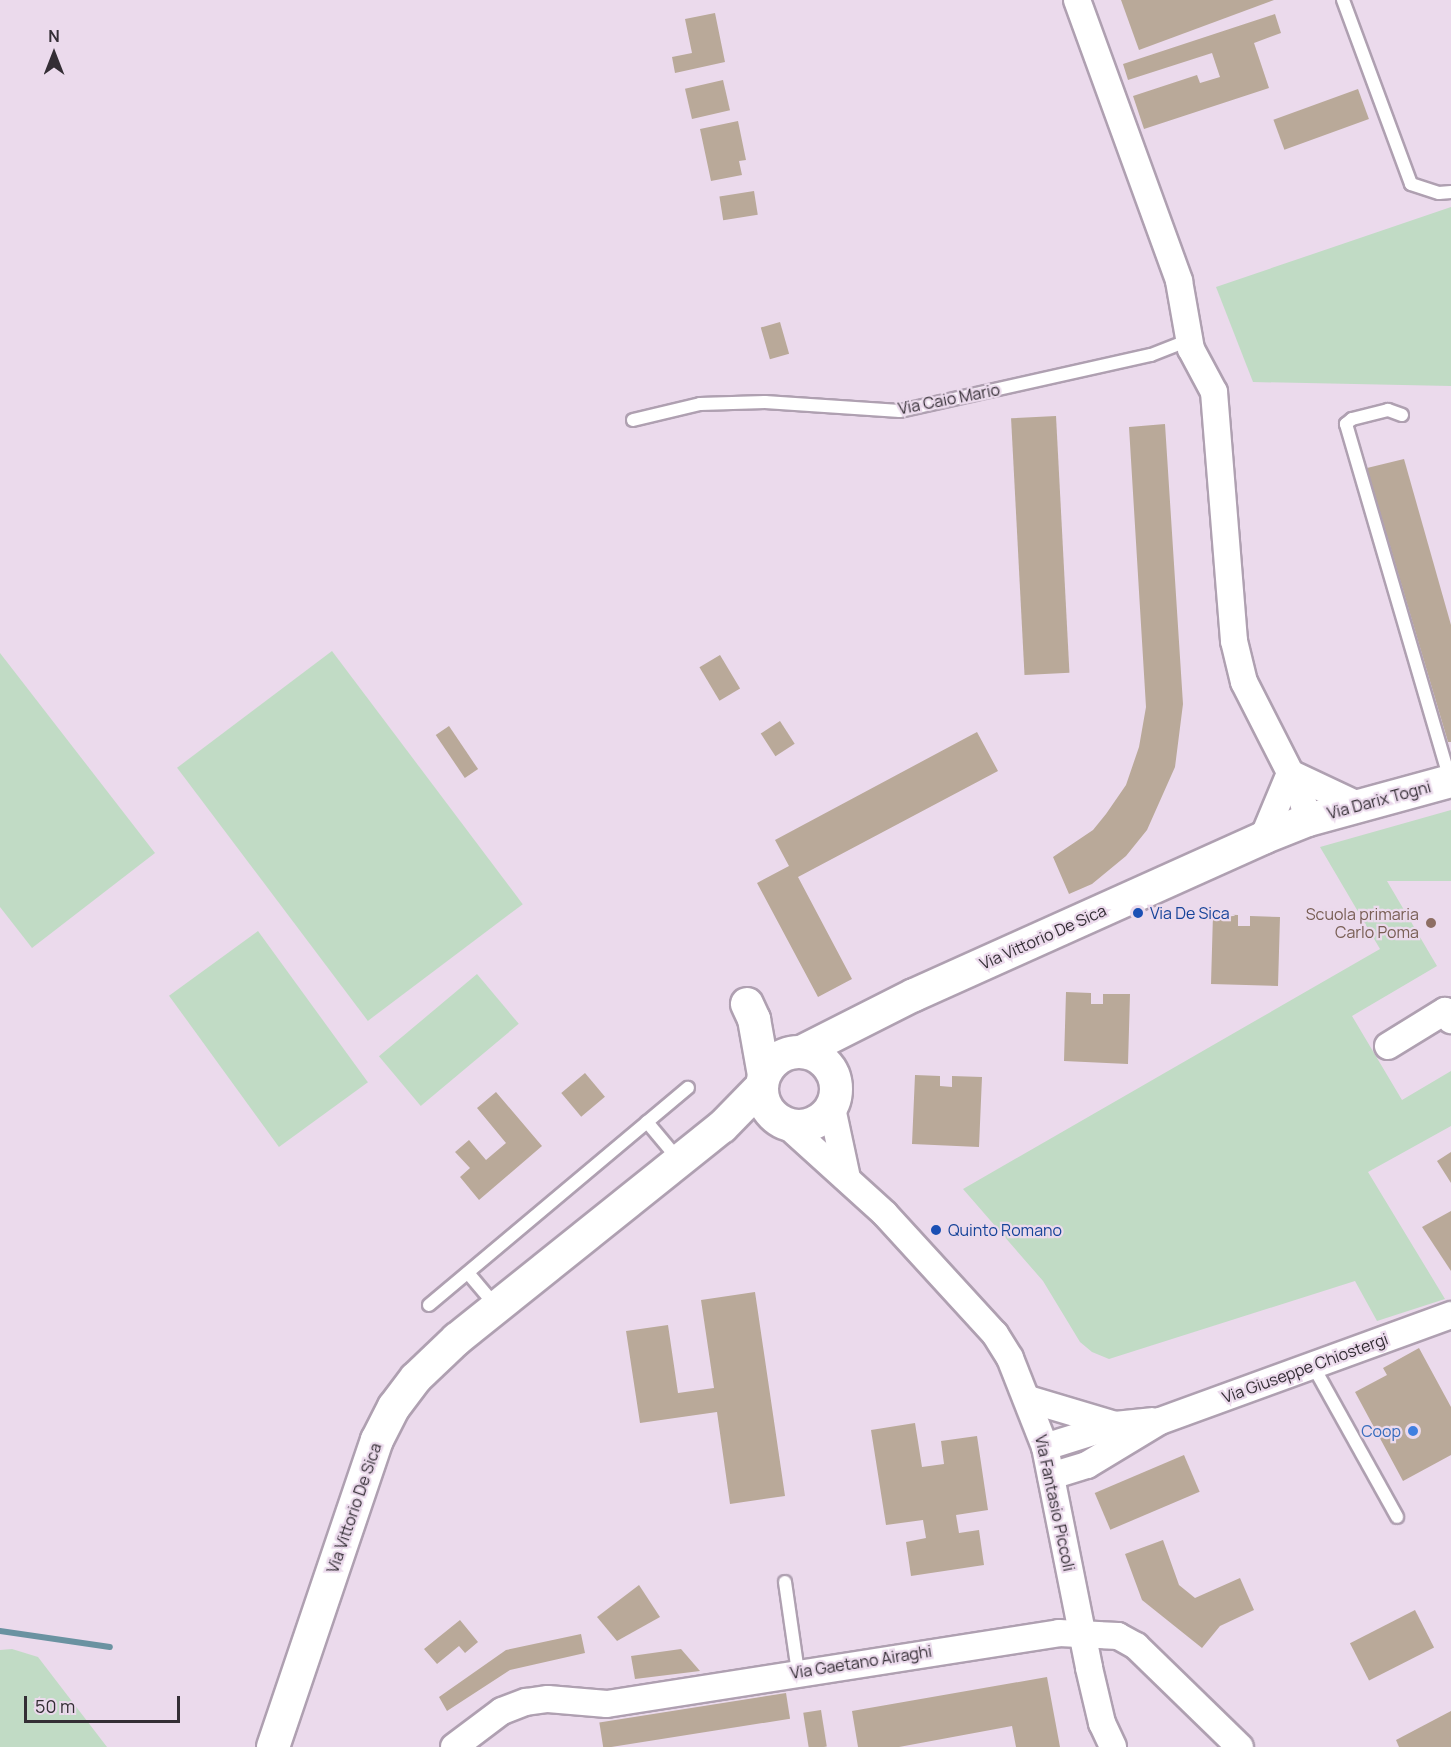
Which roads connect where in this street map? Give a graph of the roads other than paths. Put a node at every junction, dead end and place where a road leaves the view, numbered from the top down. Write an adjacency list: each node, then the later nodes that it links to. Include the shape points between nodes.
1 (1077, 0): 5 (street, via 1179,281)
2 (1343, 0): 4 (lane, via 1411,184)
3 (1451, 183): 4 (lane)
4 (1445, 192)
5 (1189, 340): 7 (lane, Via Caio Mario, via 1151,355 900,411 754,402 700,404); 8 (street, via 1214,392 1234,641 1244,682)
6 (1402, 415): 9 (lane, via 1388,410 1346,424)
7 (633, 420)
8 (1290, 773): 10 (street); 11 (street); 12 (street)
9 (1450, 781): 10 (street, Via Darix Togni)
10 (1358, 805): 11 (street, Via Darix Togni)
11 (1308, 820): 12 (street, Via Vittorio De Sica)
12 (1263, 838): 13 (street, Via Vittorio De Sica)
13 (877, 1012): 16 (street, Via Vittorio De Sica); 17 (street, Via Vittorio De Sica)
14 (1451, 1020): 15 (street, via 1445,1011)
15 (1388, 1046)
16 (797, 1052): 17 (street, via 820,1058); 18 (street, Via Vittorio De Sica, via 780,1057); 18 (street, via 751,1011)
17 (833, 1072): 20 (street, via 837,1084)
18 (763, 1080): 22 (street, via 763,1098); 23 (street, Via Vittorio De Sica)
19 (688, 1088): 21 (lane)
20 (832, 1108): 22 (street, Via Vittorio De Sica, via 812,1124); 25 (street)
21 (647, 1122): 24 (lane); 26 (lane)
22 (782, 1122): 23 (street, Via Vittorio De Sica); 25 (street, Via Fantasio Piccoli)
23 (722, 1127): 24 (street, Via Vittorio De Sica)
24 (678, 1159): 28 (street, Via Vittorio De Sica)
25 (847, 1178): 31 (street, Via Fantasio Piccoli, via 995,1334)
26 (468, 1273): 27 (lane); 28 (lane)
27 (429, 1305)
28 (496, 1307): 40 (street, Via Vittorio De Sica, via 416,1378 394,1407 377,1440)
29 (1451, 1315): 30 (street, Via Giuseppe Chiostergi)
30 (1312, 1364): 32 (street, Via Giuseppe Chiostergi); 36 (lane)
31 (1028, 1399): 33 (street, Via Giuseppe Chiostergi); 34 (street, Via Fantasio Piccoli)
32 (1160, 1421): 33 (street, Via Giuseppe Chiostergi); 35 (street, Via Giuseppe Chiostergi, via 1087,1465)
33 (1116, 1425): 34 (street, Via Giuseppe Chiostergi)
34 (1045, 1447): 35 (street, Via Fantasio Piccoli)
35 (1051, 1476): 38 (street, Via Fantasio Piccoli)
36 (1397, 1517)
37 (785, 1582): 39 (lane)
38 (1082, 1634): 39 (street, Via Gaetano Airaghi, via 1032,1635); 42 (street, Via Fantasio Piccoli, via 1102,1723); 43 (street, Via Gaetano Airaghi, via 1118,1636 1136,1646)
39 (798, 1672): 41 (street, Via Gaetano Airaghi, via 607,1704 526,1701 502,1711)
40 (273, 1747)
41 (454, 1747)
42 (1113, 1747)
43 (1240, 1747)

